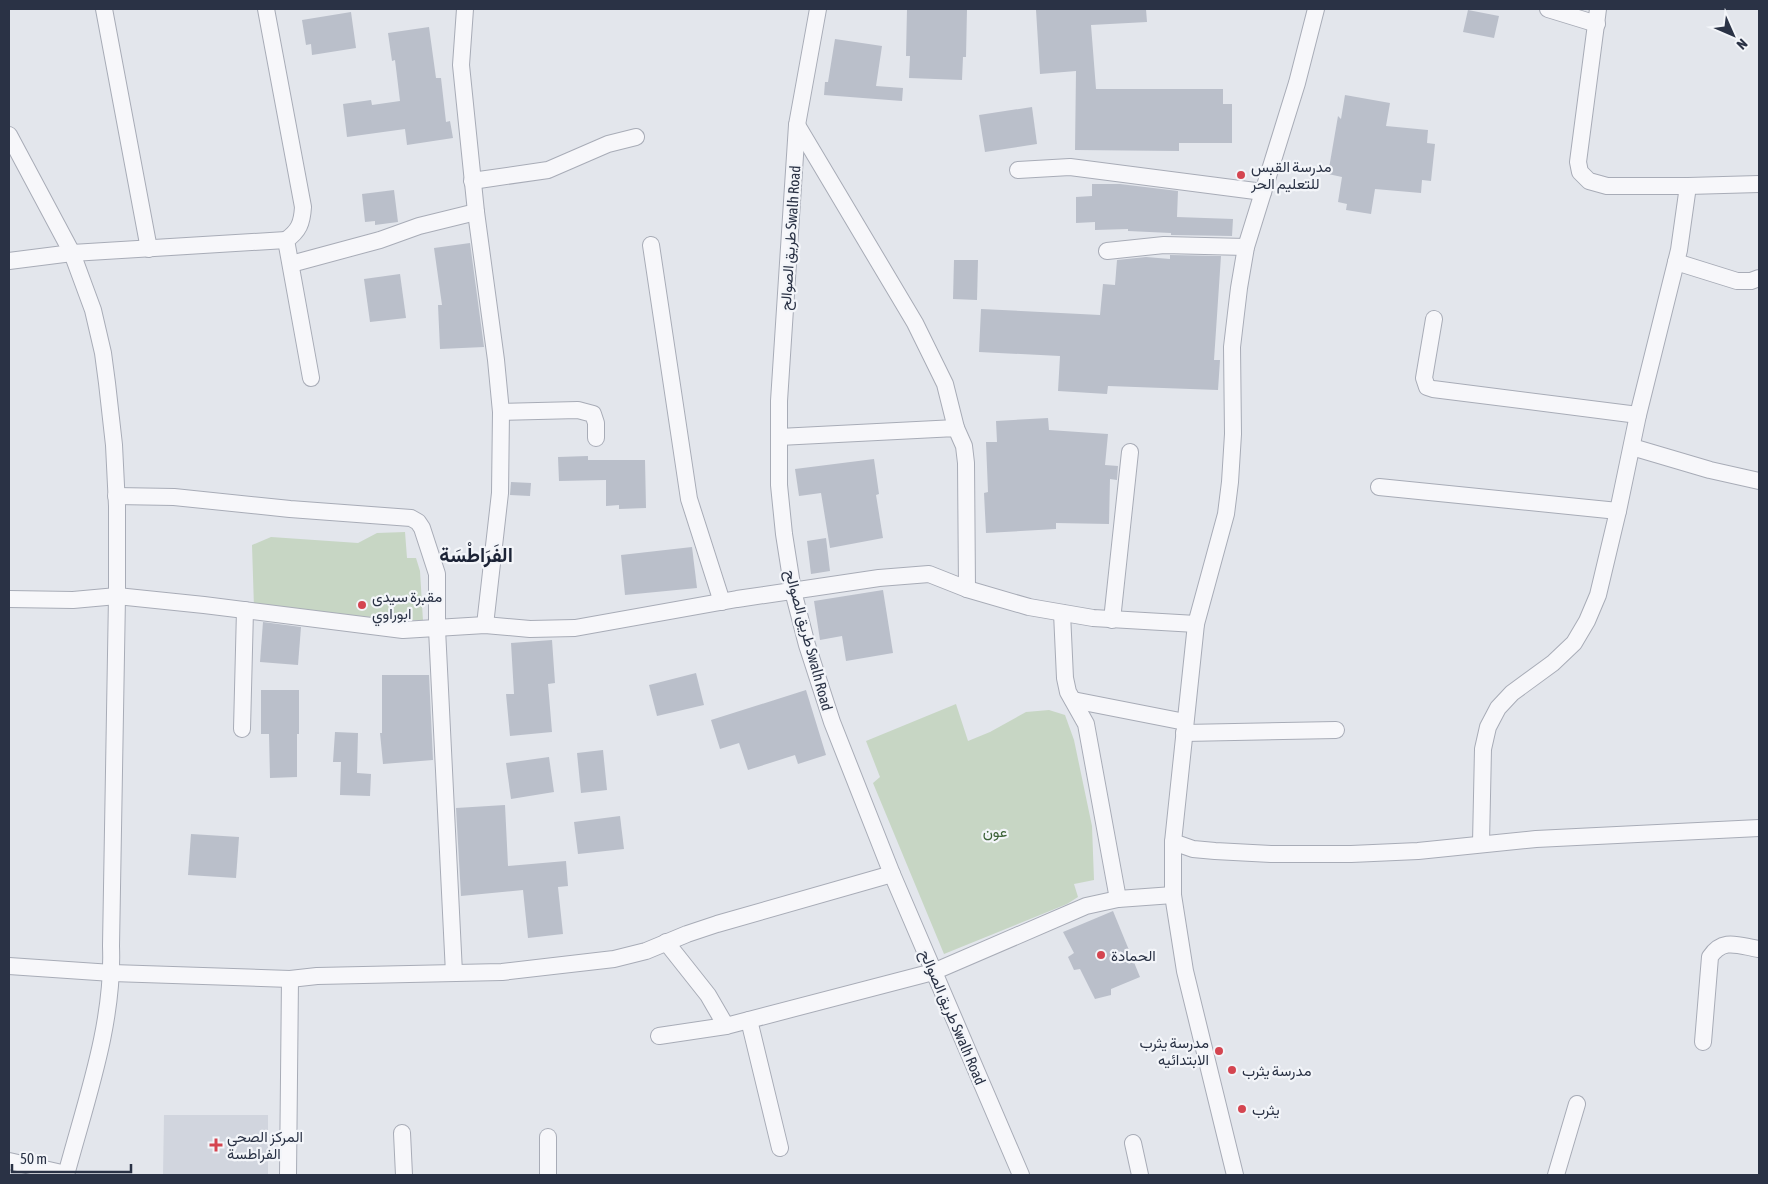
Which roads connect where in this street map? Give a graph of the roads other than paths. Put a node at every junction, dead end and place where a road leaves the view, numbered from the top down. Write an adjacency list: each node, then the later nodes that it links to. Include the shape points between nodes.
1 (104, 9): 20 (street)
2 (266, 9): 17 (street, via 304,207 296,234)
3 (465, 9): 12 (street, via 461,66)
4 (818, 9): 8 (street, طريق الصوالح Swalh Road)
5 (1316, 9): 15 (street)
6 (1548, 9): 7 (street)
7 (1597, 16): 14 (street, via 1578,162 1580,172 1589,181 1606,186)
8 (797, 125): 31 (street, via 915,323 945,384); 32 (street, طريق الصوالح Swalh Road)
9 (9, 135): 22 (street)
10 (636, 137): 12 (street, via 608,144 548,170)
11 (1018, 170): 15 (street, via 1070,168)
12 (472, 181): 16 (street)
13 (1759, 184): 14 (street)
14 (1688, 186): 24 (street)
15 (1263, 192): 19 (street)
16 (476, 212): 25 (street); 29 (street)
17 (286, 240): 20 (street); 25 (street)
18 (651, 245): 44 (street, via 689,499)
19 (1246, 247): 21 (street, via 1164,245); 48 (street, via 1232,347 1233,434 1228,498)
20 (150, 249): 22 (street)
21 (1108, 251)
22 (72, 253): 23 (street); 38 (street, via 93,310 103,353 114,445)
23 (9, 261)
24 (1676, 262): 26 (street, via 1736,281); 30 (street)
25 (291, 264): 28 (street)
26 (1759, 278)
27 (1434, 319): 30 (street, via 1424,378 1427,387)
28 (311, 378)
29 (501, 412): 33 (street, via 578,410 593,414); 49 (street, via 500,493)
30 (1638, 414): 34 (street)
31 (956, 428): 32 (street); 40 (street, via 965,454)
32 (779, 437): 41 (street, طريق الصوالح Swalh Road, via 779,485)
33 (596, 438)
34 (1632, 447): 36 (street); 39 (street)
35 (1130, 452): 47 (street)
36 (1759, 481)
37 (1379, 486): 39 (street)
38 (116, 496): 42 (street); 50 (street, via 174,497 411,518 422,528 437,574)
39 (1618, 511): 57 (street, via 1598,595 1587,621 1574,642 1553,663 1512,693 1498,708 1488,727 1483,749)
40 (967, 589): 41 (street, via 929,574); 46 (street)
41 (793, 591): 44 (street); 58 (street, طريق الصوالح Swalh Road, via 832,722)
42 (117, 596): 43 (street); 45 (street); 65 (street)
43 (9, 600)
44 (722, 602): 49 (street, via 575,628)
45 (245, 610): 50 (street, via 403,630); 53 (street)
46 (1062, 613): 47 (street); 51 (street, via 1066,678)
47 (1112, 620): 48 (street)
48 (1196, 624): 52 (street)
49 (485, 625): 50 (street)
50 (437, 629): 66 (street)
51 (1073, 700): 52 (street); 60 (street, via 1086,724)
52 (1184, 727): 54 (street); 56 (street)
53 (242, 729)
54 (1336, 730)
55 (1759, 828): 57 (street, via 1608,834)
56 (1173, 842): 57 (street, via 1193,849 1215,851 1321,854 1418,851); 59 (street)
57 (1481, 844)
58 (892, 874): 61 (street, via 717,924); 64 (street, طريق الصوالح Swalh Road)
59 (1173, 895): 60 (street); 84 (street, via 1185,971)
60 (1118, 899): 64 (street, via 1086,906)
61 (666, 942): 66 (street, via 646,951 584,964); 69 (street, via 708,994)
62 (1759, 949): 71 (street, via 1727,944 1715,949 1710,957)
63 (9, 966): 65 (street)
64 (933, 972): 68 (street); 82 (street, طريق الصوالح Swalh Road)
65 (112, 973): 67 (street); 78 (street, via 100,1055)
66 (454, 973): 67 (street)
67 (290, 979): 79 (street)
68 (749, 1020): 69 (street); 76 (street)
69 (726, 1026): 70 (street)
70 (659, 1036)
71 (1703, 1042)
72 (1577, 1104): 85 (street)
73 (402, 1134): 80 (street)
74 (548, 1137): 81 (street)
75 (1132, 1143): 83 (street)
76 (780, 1148)
77 (9, 1161): 78 (street)
78 (66, 1175)
79 (288, 1175)
80 (404, 1175)
81 (548, 1175)
82 (1021, 1175)
83 (1140, 1175)
84 (1235, 1175)
85 (1556, 1175)

